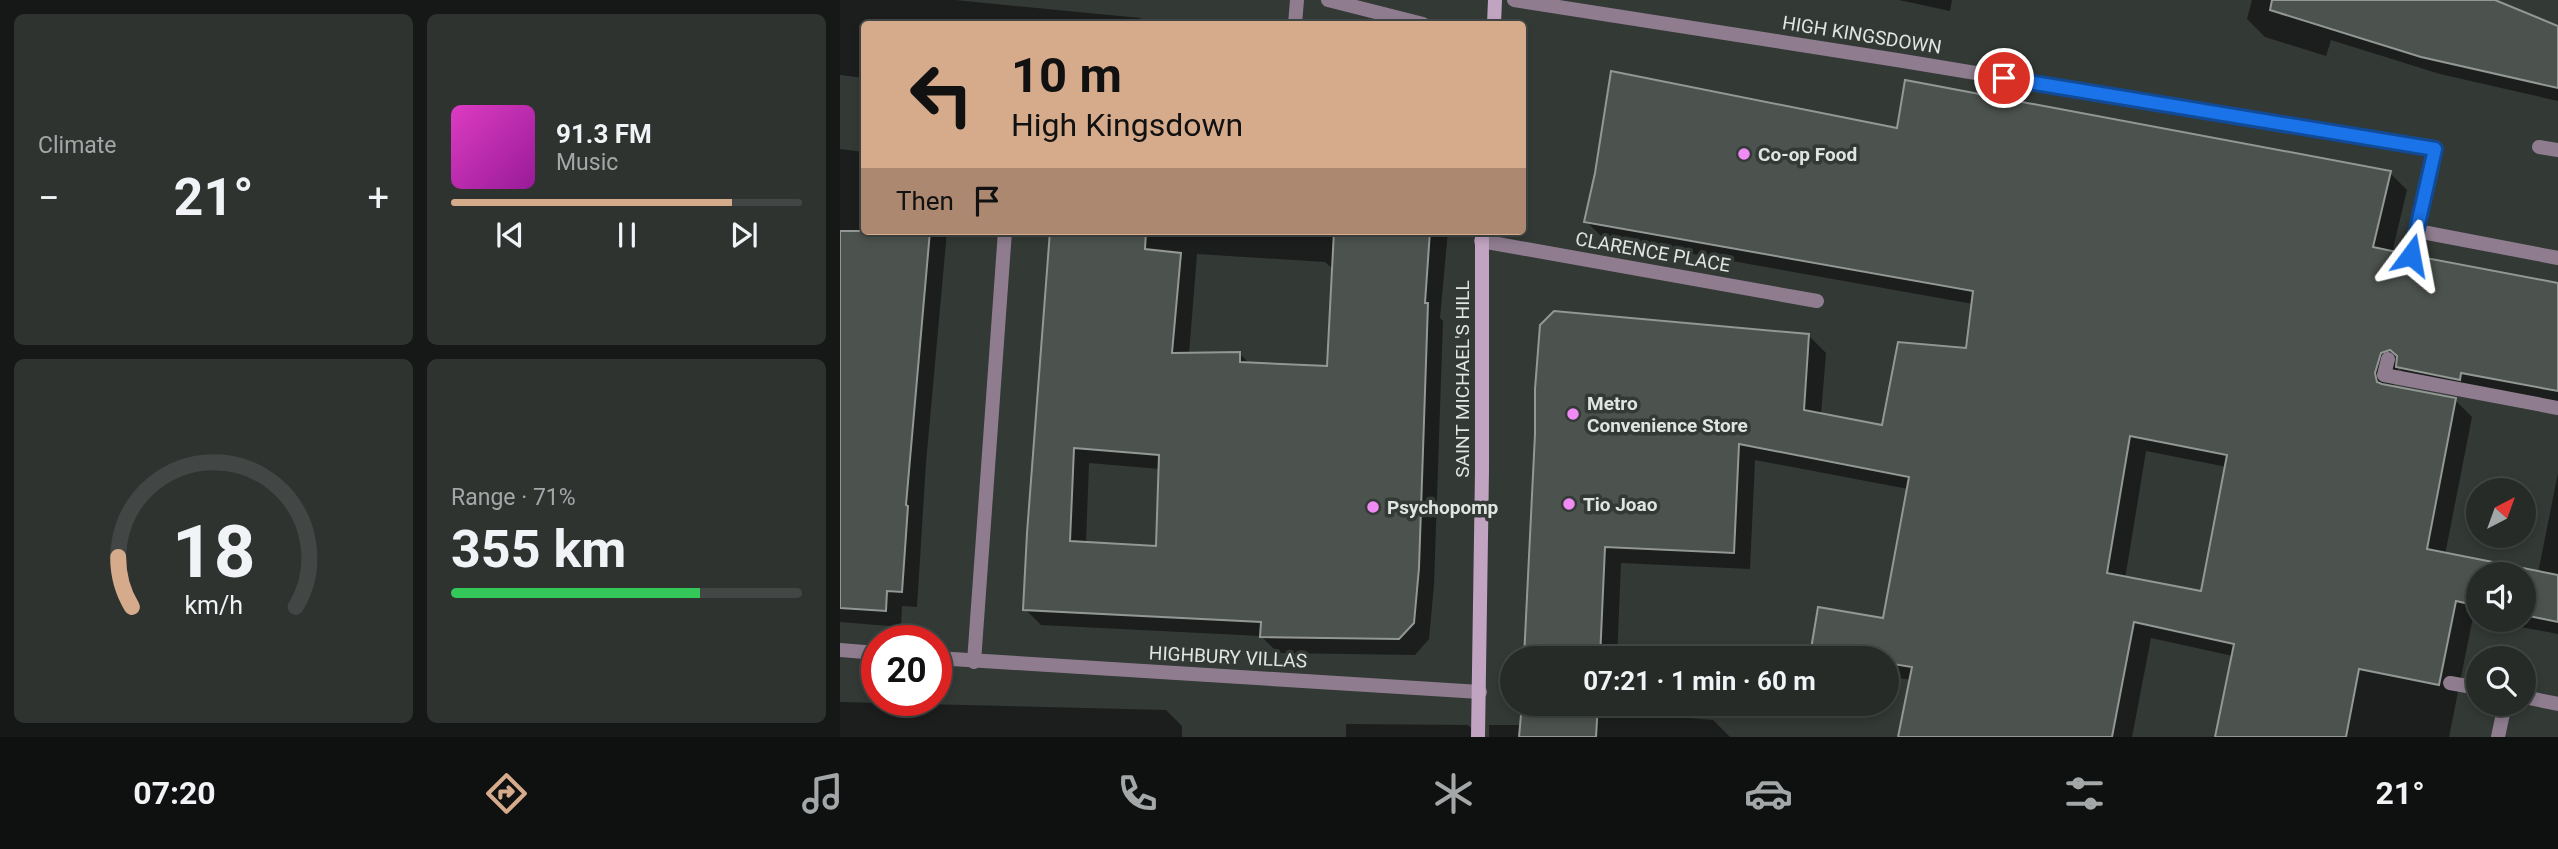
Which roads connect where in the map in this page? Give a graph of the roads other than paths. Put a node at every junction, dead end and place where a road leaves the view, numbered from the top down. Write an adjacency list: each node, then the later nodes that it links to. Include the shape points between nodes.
1 (1297, 0): 5 (street)
2 (1328, 0): 6 (street)
3 (1495, 0): 7 (street)
4 (1514, 0): 10 (street, HIGH KINGSDOWN, via 2435,149)
5 (1295, 21)
6 (1411, 21)
7 (1494, 21)
8 (2539, 147): 9 (street)
9 (2558, 150)
10 (2417, 231): 13 (street); 14 (street)
11 (1005, 235): 21 (street)
12 (1481, 236): 15 (street, CLARENCE PLACE); 24 (street, SAINT MICHAEL'S HILL)
13 (2411, 255)
14 (2558, 258)
15 (1817, 302)
16 (2388, 359): 17 (street, via 2384,375)
17 (2558, 408)
18 (840, 650): 19 (street)
19 (861, 652)
20 (952, 660): 21 (street, HIGHBURY VILLAS)
21 (974, 662): 24 (street, HIGHBURY VILLAS)
22 (2450, 683): 23 (street)
23 (2466, 686)
24 (1480, 692): 28 (street, SAINT MICHAEL'S HILL)
25 (2536, 699): 26 (street)
26 (2558, 704)
27 (2502, 716): 29 (street)
28 (1478, 737)
29 (2498, 737)

